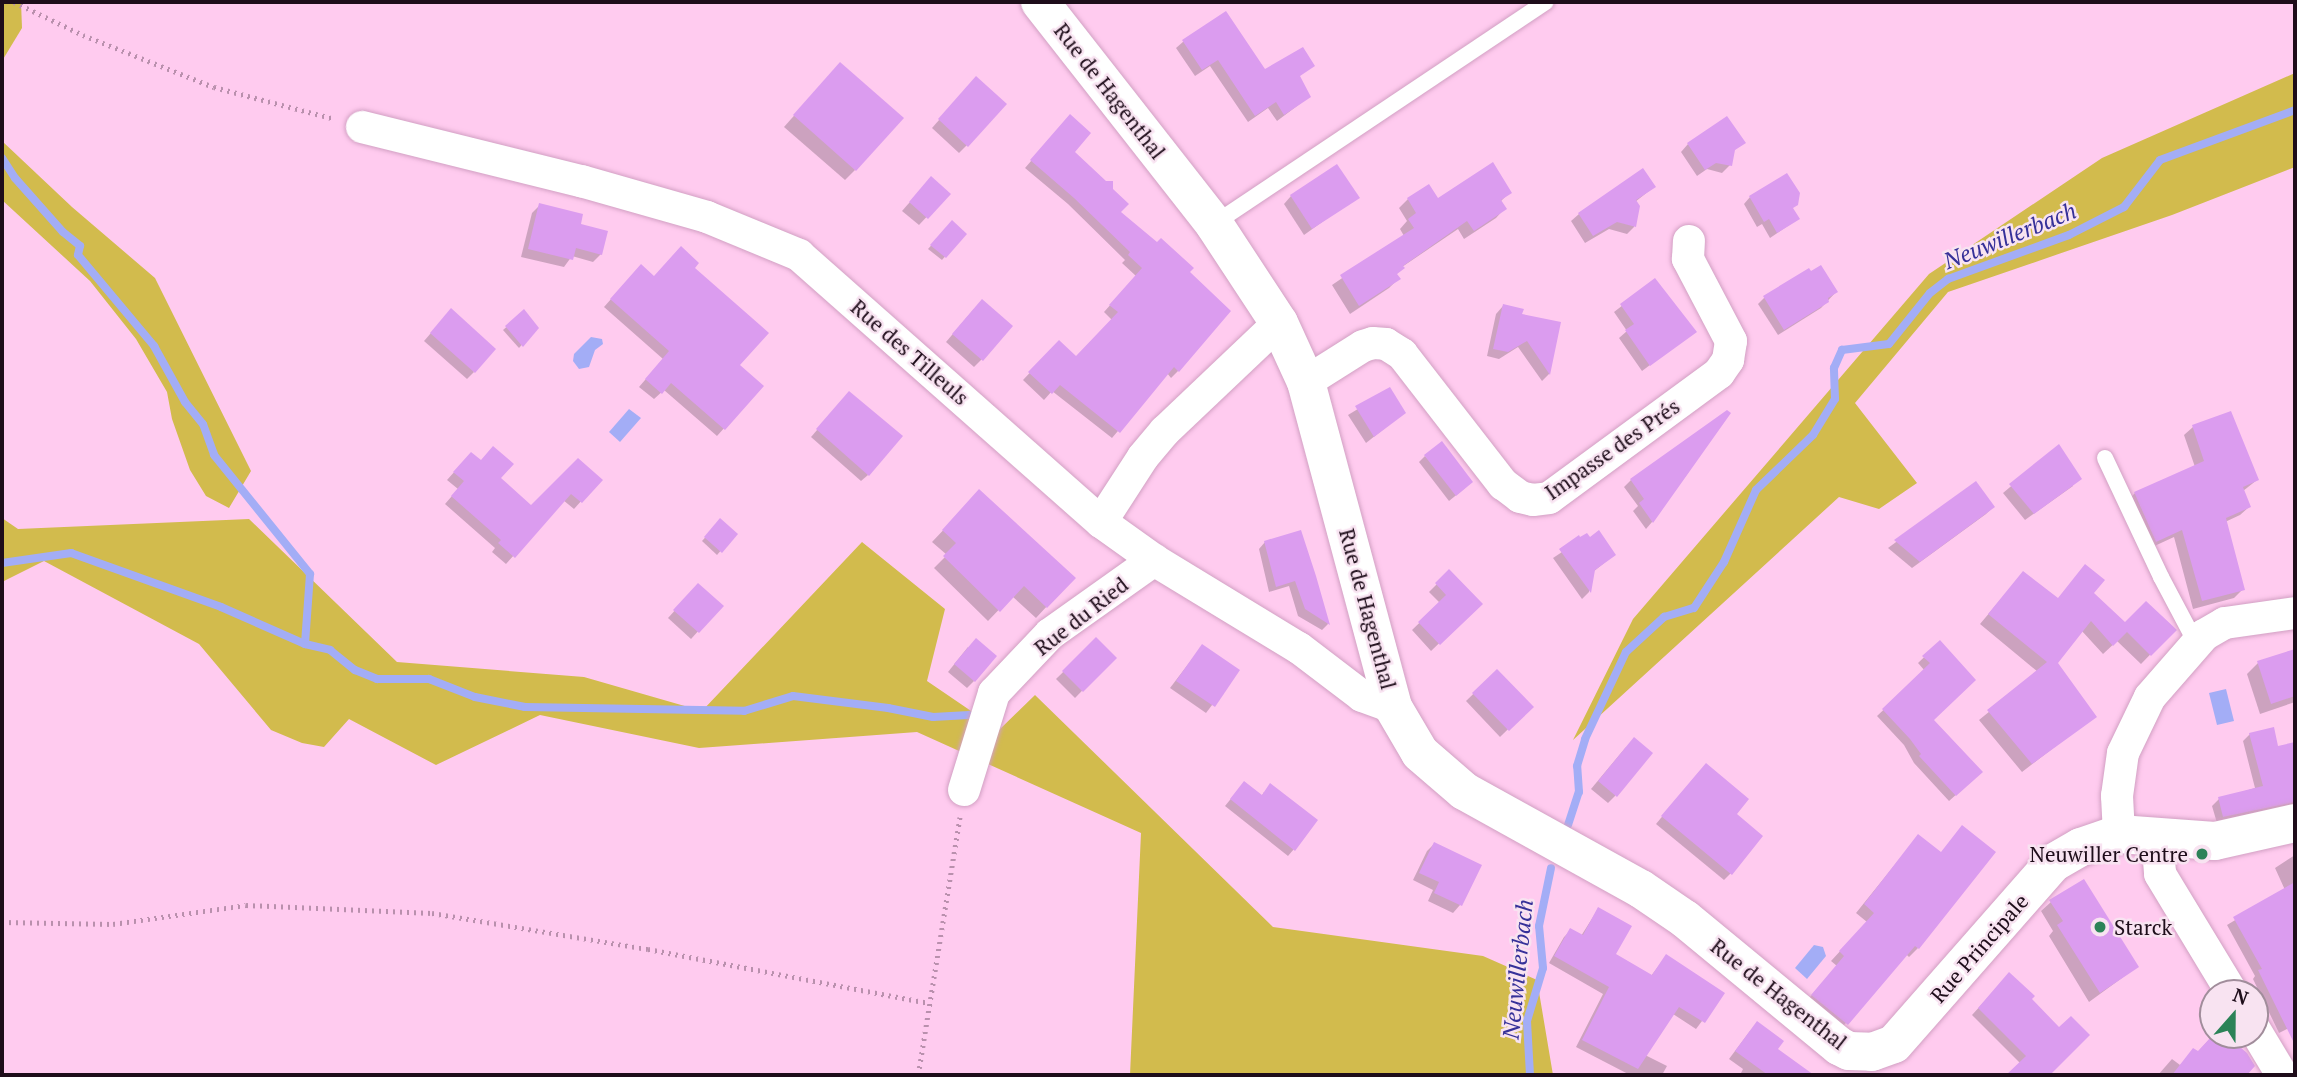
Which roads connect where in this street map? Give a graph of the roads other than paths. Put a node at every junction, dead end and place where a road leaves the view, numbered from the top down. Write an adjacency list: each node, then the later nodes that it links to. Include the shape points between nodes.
1 (1040, 2): 4 (street, Rue de Hagenthal)
2 (1545, 2): 4 (lane)
3 (362, 127): 9 (street, Rue des Tilleuls, via 581,181 707,218 799,255)
4 (1214, 224): 6 (street, Rue de Hagenthal)
5 (1689, 240): 7 (street, Impasse des Prés, via 1688,258 1731,341 1728,360 1719,373 1549,498 1520,497 1503,484 1402,354 1386,344 1363,346)
6 (1279, 323): 7 (street, Rue de Hagenthal); 9 (street, via 1165,431)
7 (1306, 382): 13 (street, Rue de Hagenthal)
8 (2105, 458): 12 (lane)
9 (1101, 522): 10 (street, Rue des Tilleuls)
10 (1154, 560): 13 (street, Rue des Tilleuls, via 1299,648 1362,696); 14 (street, Rue du Ried, via 1050,634 994,693)
11 (2295, 613): 12 (street, via 2225,623)
12 (2196, 643): 16 (street, via 2150,697 2123,753 2117,796)
13 (1393, 707): 20 (street, Rue de Hagenthal, via 1420,753 1464,791 1641,889 1685,919 1831,1041)
14 (964, 790)
15 (2295, 823): 17 (street, Rue Principale, via 2216,841)
16 (2119, 834): 17 (street, Rue Principale); 20 (street, Rue Principale, via 2053,863)
17 (2157, 838): 18 (street, via 2160,874)
18 (2224, 979)
19 (2267, 1049): 21 (street)
20 (1873, 1064)
21 (2283, 1075)

